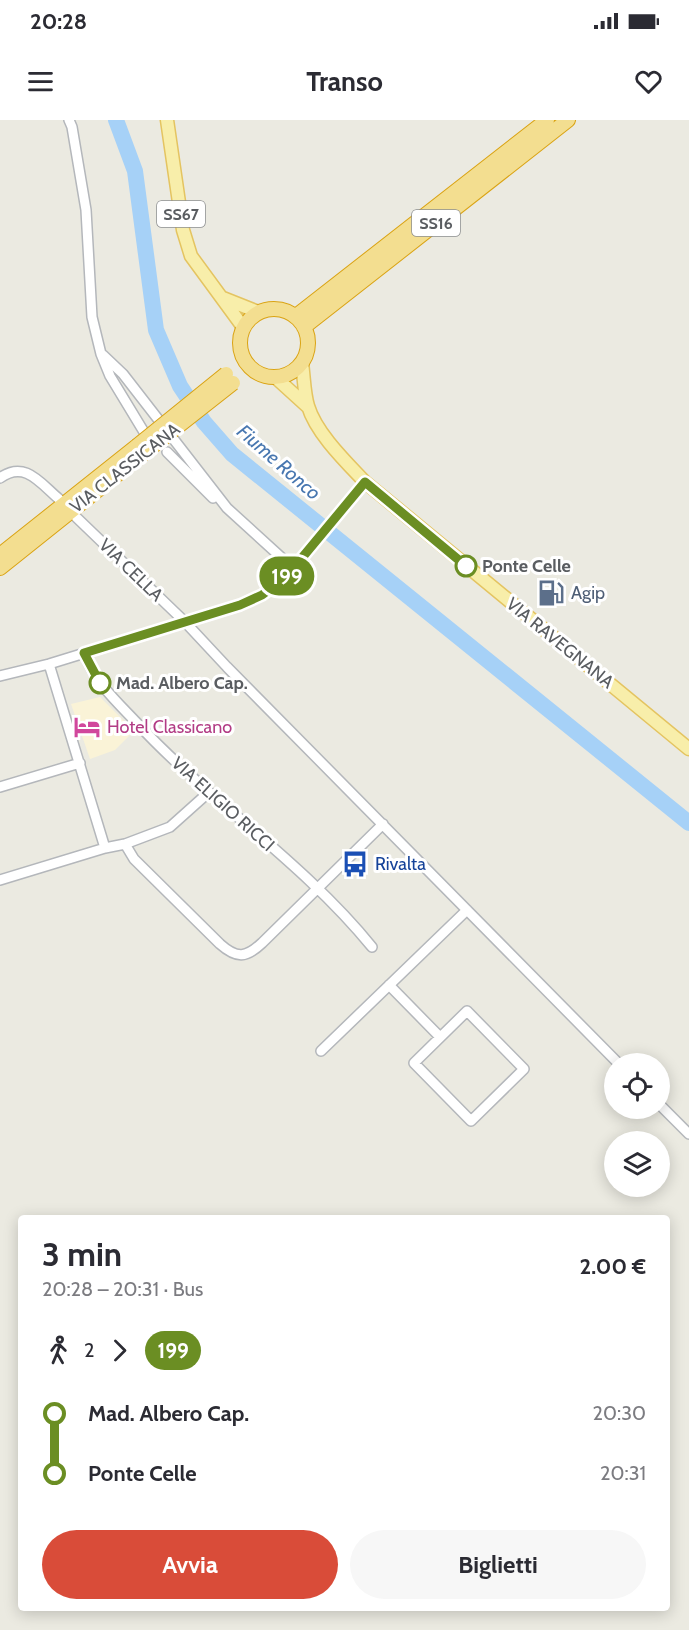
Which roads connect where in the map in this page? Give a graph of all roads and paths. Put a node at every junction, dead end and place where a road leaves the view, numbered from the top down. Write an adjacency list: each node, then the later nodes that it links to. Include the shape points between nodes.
1 (69, 120): 9 (street, via 86,210 92,317)
2 (166, 120): 5 (main road, SS67, via 183,230 191,256)
3 (547, 120): 7 (highway, SS16)
4 (568, 120): 7 (highway, SS16)
5 (223, 298): 6 (main road, SS67); 8 (main road, SS67)
6 (258, 312): 7 (highway, via 282,309); 8 (highway)
7 (300, 322): 10 (highway, via 308,345)
8 (243, 327): 11 (highway, via 240,344)
9 (101, 354): 14 (street); 19 (street, via 123,374)
10 (302, 363): 12 (highway, via 285,376); 13 (main road, VIA RAVEGNANA)
11 (247, 364): 12 (highway, via 262,375); 14 (highway, VIA CLASSICANA, bridge)
12 (275, 378): 13 (main road, VIA RAVEGNANA)
13 (308, 407): 17 (main road, VIA RAVEGNANA)
14 (143, 445): 21 (highway, VIA CLASSICANA); 23 (highway, VIA CLASSICANA)
15 (167, 452): 19 (street)
16 (0, 478): 18 (street, via 12,471 22,471)
17 (361, 487): 22 (street, VIA CELLA); 28 (main road, VIA RAVEGNANA)
18 (58, 500)
19 (227, 508): 22 (street)
20 (76, 517): 24 (street, VIA CELLA)
21 (0, 555)
22 (296, 566): 24 (street, VIA CELLA, via 262,595)
23 (0, 567)
24 (186, 622): 25 (street, VIA CELLA); 32 (street)
25 (84, 653): 26 (street, VIA CELLA); 31 (street, VIA ELIGIO RICCI, via 100,683)
26 (49, 664): 27 (street, VIA CELLA); 29 (street)
27 (0, 676)
28 (689, 749)
29 (80, 763): 30 (street); 34 (street)
30 (0, 787)
31 (208, 793): 33 (street, via 170,827); 36 (street, VIA ELIGIO RICCI)
32 (383, 824): 36 (street); 37 (street)
33 (125, 844): 34 (street); 36 (street, via 134,859 233,954 255,950)
34 (105, 848): 35 (street)
35 (0, 880)
36 (318, 888): 38 (street, VIA ELIGIO RICCI)
37 (467, 910): 39 (street); 42 (street)
38 (372, 947)
39 (389, 985): 40 (street); 41 (street)
40 (440, 1037): 40 (street, via 414,1063 471,1121 524,1069 467,1011)
41 (321, 1051)
42 (608, 1053)
43 (670, 1115): 44 (street)
44 (689, 1134)

